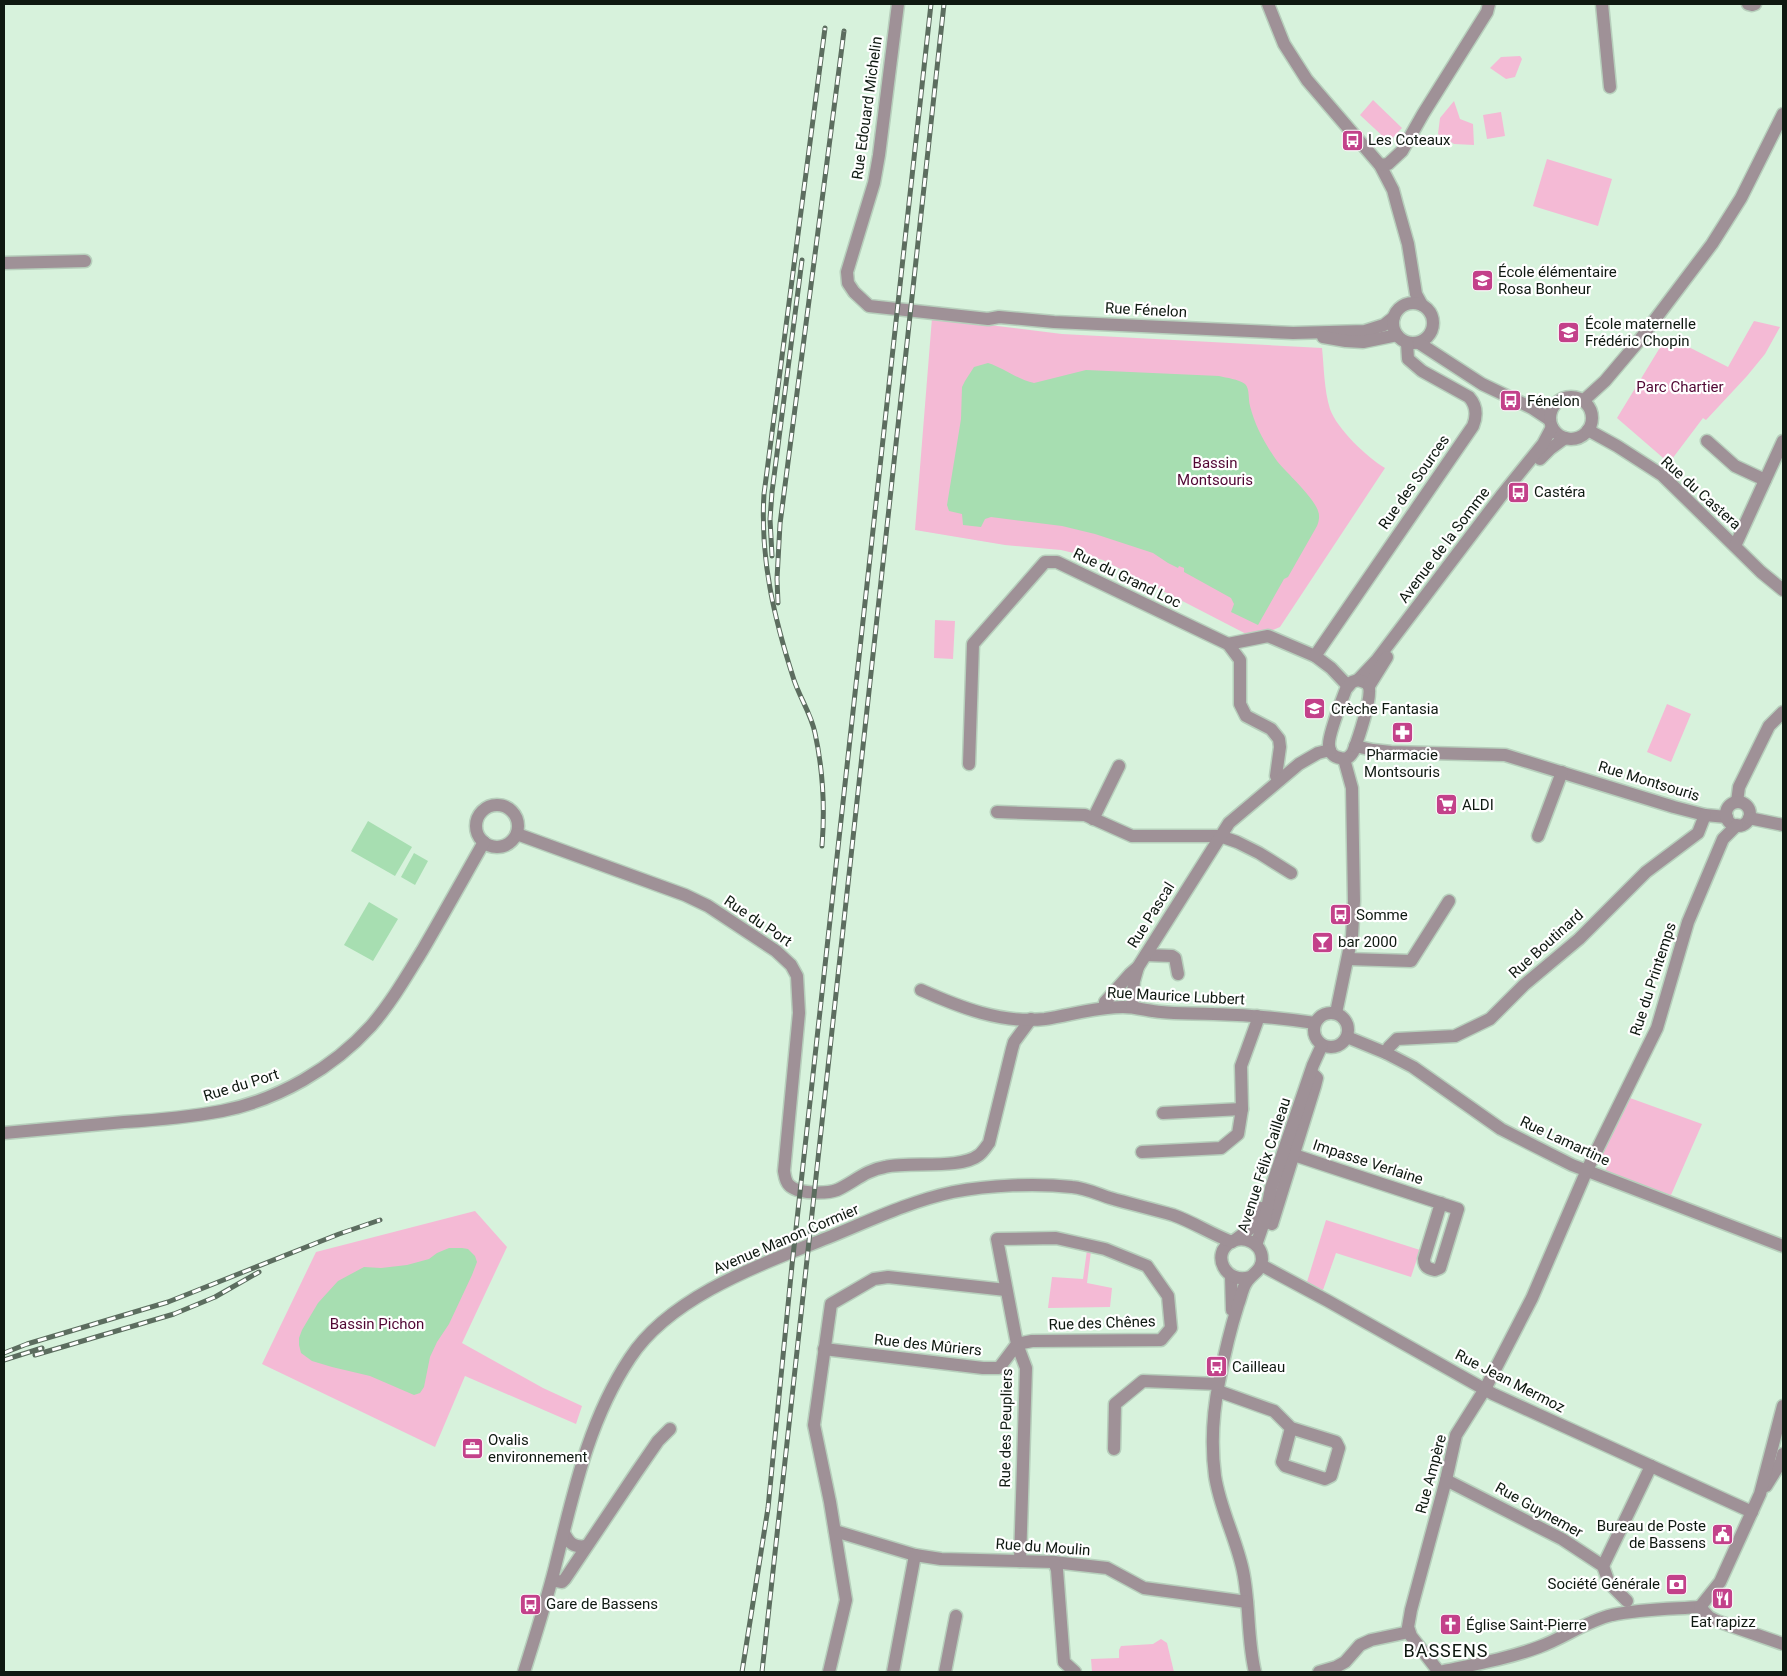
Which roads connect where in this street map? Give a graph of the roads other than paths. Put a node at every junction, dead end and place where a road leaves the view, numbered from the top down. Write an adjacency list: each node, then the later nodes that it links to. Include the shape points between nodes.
1 (898, 4): 13 (street, Rue Edouard Michelin, via 874,183 846,272 848,283)
2 (1268, 4): 9 (street, via 1284,44 1307,80)
3 (1489, 4): 9 (street, via 1402,151 1388,164)
4 (1602, 4): 7 (street)
5 (1748, 4): 6 (street)
6 (1754, 4)
7 (1610, 87)
8 (1783, 114): 19 (street, via 1742,198 1712,244 1638,342)
9 (1380, 165): 10 (street, via 1393,190)
10 (1410, 255): 14 (street, via 1416,294); 15 (street, via 1410,274)
11 (85, 261): 12 (street)
12 (4, 263)
13 (861, 299): 17 (street, Rue Fénelon, via 989,311 999,317 1054,322)
14 (1422, 305): 15 (street, via 1409,303); 18 (street, via 1433,318 1432,332)
15 (1403, 306): 16 (street)
16 (1394, 317): 17 (street, Rue Fénelon, via 1384,326 1365,331); 18 (street, via 1394,329)
17 (1293, 333): 18 (street, Rue Fénelon, via 1363,342)
18 (1413, 339): 20 (street, via 1482,384); 29 (street, Rue des Sources, via 1408,359 1422,371 1469,398 1476,411 1476,419)
19 (1583, 401): 20 (street, via 1567,398 1558,402); 21 (street, via 1591,412)
20 (1552, 418): 22 (street, via 1560,436); 30 (street, Avenue de la Somme, via 1544,444)
21 (1588, 430): 22 (street, via 1578,438); 26 (street, Rue du Castera, via 1662,475)
22 (1565, 438): 30 (street, Avenue de la Somme, via 1550,449 1506,499 1381,665)
23 (1783, 441): 25 (street)
24 (1707, 442): 25 (street, via 1735,466)
25 (1765, 480): 26 (street)
26 (1735, 546): 27 (street, Rue du Castera)
27 (1783, 590)
28 (1228, 644): 29 (street, via 1268,636); 35 (street, Rue du Grand Loc, via 1057,562 1045,562 973,644); 38 (street, via 1240,660 1240,704 1246,716 1271,729 1279,739 1276,776)
29 (1315, 656): 30 (street)
30 (1358, 684): 32 (street, via 1369,698); 33 (street, via 1346,689)
31 (1783, 712): 39 (street, via 1769,726 1739,787)
32 (1355, 746): 34 (street, via 1350,757); 37 (street, Rue Montsouris, via 1382,751 1504,754)
33 (1330, 750): 34 (street, via 1332,755); 38 (street, Rue Pascal, via 1318,753)
34 (1344, 759): 54 (street, via 1352,788 1354,901)
35 (970, 764)
36 (1119, 766): 44 (street)
37 (1562, 772): 41 (street, Rue Montsouris); 49 (street)
38 (1279, 780): 48 (street, Rue Pascal, via 1229,823)
39 (1737, 802): 42 (street, via 1728,807); 43 (street, via 1748,806)
40 (997, 812): 44 (street, via 1085,815)
41 (1705, 815): 42 (street, Rue Montsouris); 66 (street, Rue Boutinard, via 1698,833 1646,872 1490,1020 1455,1036 1397,1039)
42 (1727, 817): 45 (street)
43 (1749, 818): 45 (street, via 1744,824); 46 (street)
44 (1093, 819): 48 (street, via 1132,836)
45 (1737, 825): 72 (street, Rue du Printemps, via 1723,839 1688,922 1657,1028)
46 (1783, 825)
47 (517, 834): 50 (street, via 502,846 490,846); 50 (street, via 515,813 496,804 482,810 476,823 479,837); 62 (street, Rue du Port, via 685,895 716,911 792,965 797,976 798,1013 784,1171 785,1180 796,1190 836,1190 865,1173 885,1166 958,1163 980,1155 988,1143 1014,1042)
48 (1220, 836): 51 (street, via 1259,853); 53 (street, Rue Pascal)
49 (1538, 836)
50 (484, 842): 69 (street, Rue du Port, via 387,1006 351,1046 292,1086 233,1108 191,1116)
51 (1291, 873)
52 (1449, 901): 54 (street, via 1411,961)
53 (1146, 955): 55 (street, Rue Pascal); 56 (street, via 1172,956)
54 (1348, 959): 60 (street)
55 (1138, 967): 58 (street, Rue Pascal, via 1105,1002); 59 (street)
56 (1178, 974)
57 (921, 990): 62 (street, Rue Maurice Lubbert, via 980,1013)
58 (1106, 1007): 59 (street, Rue Maurice Lubbert); 62 (street, Rue Maurice Lubbert)
59 (1132, 1007): 61 (street, Rue Maurice Lubbert, via 1160,1012)
60 (1336, 1013): 63 (street, via 1322,1015); 64 (street, via 1347,1023)
61 (1257, 1016): 63 (street, Rue Maurice Lubbert); 67 (street, via 1241,1066)
62 (1031, 1019)
63 (1315, 1023): 65 (street, via 1314,1033)
64 (1347, 1037): 65 (street, via 1339,1046); 66 (street, Rue Lamartine)
65 (1322, 1045): 71 (street, Avenue Félix Cailleau)
66 (1386, 1053): 72 (street, Rue Lamartine, via 1413,1067 1501,1130)
67 (1242, 1109): 68 (street); 70 (street, via 1238,1134 1221,1148)
68 (1163, 1112)
69 (4, 1133)
70 (1142, 1152)
71 (1289, 1153): 73 (street, Avenue Félix Cailleau); 74 (street, Impasse Verlaine); 75 (street)
72 (1586, 1170): 78 (street, Rue Lamartine); 88 (street, Rue Ampère, via 1532,1298)
73 (1271, 1188): 75 (street, Avenue Félix Cailleau); 79 (street, via 1252,1228)
74 (1441, 1204): 74 (street, Impasse Verlaine, via 1458,1209 1440,1268 1435,1270 1426,1268 1424,1259)
75 (1269, 1227): 77 (street, Avenue Félix Cailleau)
76 (997, 1239): 83 (street, Rue des Peupliers); 85 (street, Rue des Chênes, via 1056,1238 1105,1249 1147,1266 1168,1296 1171,1328 1161,1340 1032,1341)
77 (1256, 1245): 79 (street, via 1244,1239); 80 (street, Avenue Félix Cailleau, via 1261,1254)
78 (1783, 1246)
79 (1227, 1247): 81 (street, via 1222,1258); 99 (street, Avenue Manon Cormier, via 1156,1211 1074,1187 991,1187 920,1201 743,1273 686,1305 644,1340 632,1355 591,1433)
80 (1261, 1266): 82 (street); 88 (street, Rue Jean Mermoz)
81 (1231, 1276): 82 (street, via 1240,1279); 84 (street)
82 (1250, 1277): 84 (street)
83 (1006, 1290): 85 (street, Rue des Peupliers); 86 (street, via 888,1277 874,1279 831,1304)
84 (1232, 1325): 87 (street)
85 (1017, 1344): 86 (street, Rue des Mûriers, via 999,1368); 102 (street, Rue des Peupliers, via 1026,1368)
86 (824, 1349): 98 (street, via 814,1426)
87 (1218, 1388): 90 (street, via 1274,1411); 92 (street, via 1143,1381 1115,1404); 107 (street, via 1212,1434 1215,1477 1237,1546)
88 (1485, 1389): 94 (street, Rue Jean Mermoz); 95 (street, Rue Ampère, via 1456,1435)
89 (1783, 1406): 96 (street)
90 (1292, 1428): 90 (street, via 1282,1462 1285,1466 1325,1479 1331,1476 1339,1448 1336,1442)
91 (670, 1429): 100 (street, via 658,1441)
92 (1114, 1449)
93 (1782, 1460): 96 (street)
94 (1651, 1466): 97 (street, Rue Jean Mermoz); 104 (street)
95 (1446, 1480): 104 (street, Rue Guynemer, via 1562,1539); 110 (street, Rue Ampère, via 1411,1610)
96 (1760, 1494): 97 (street)
97 (1752, 1512): 108 (street, via 1720,1582)
98 (835, 1531): 101 (street, Rue du Moulin); 114 (street, via 846,1600)
99 (564, 1533): 100 (street, via 575,1546); 105 (street, Avenue Manon Cormier)
100 (586, 1546): 105 (street, via 562,1582)
101 (915, 1556): 102 (street, Rue du Moulin); 115 (street)
102 (1020, 1561): 103 (street, Rue du Moulin)
103 (1054, 1562): 107 (street, Rue du Moulin, via 1107,1568 1144,1588); 117 (street, via 1064,1662)
104 (1603, 1566): 106 (street, via 1609,1583)
105 (552, 1580): 113 (street, Avenue Manon Cormier)
106 (1627, 1601)
107 (1247, 1602): 118 (street)
108 (1700, 1607): 111 (street, via 1708,1617); 112 (street, via 1611,1616 1519,1655)
109 (956, 1616): 116 (street)
110 (1410, 1632): 119 (street, via 1371,1640 1360,1645 1345,1662); 120 (street)
111 (1783, 1644)
112 (1476, 1668): 120 (street)
113 (524, 1672)
114 (830, 1672)
115 (893, 1672)
116 (945, 1672)
117 (1075, 1672)
118 (1255, 1672)
119 (1319, 1672)
120 (1439, 1672)

